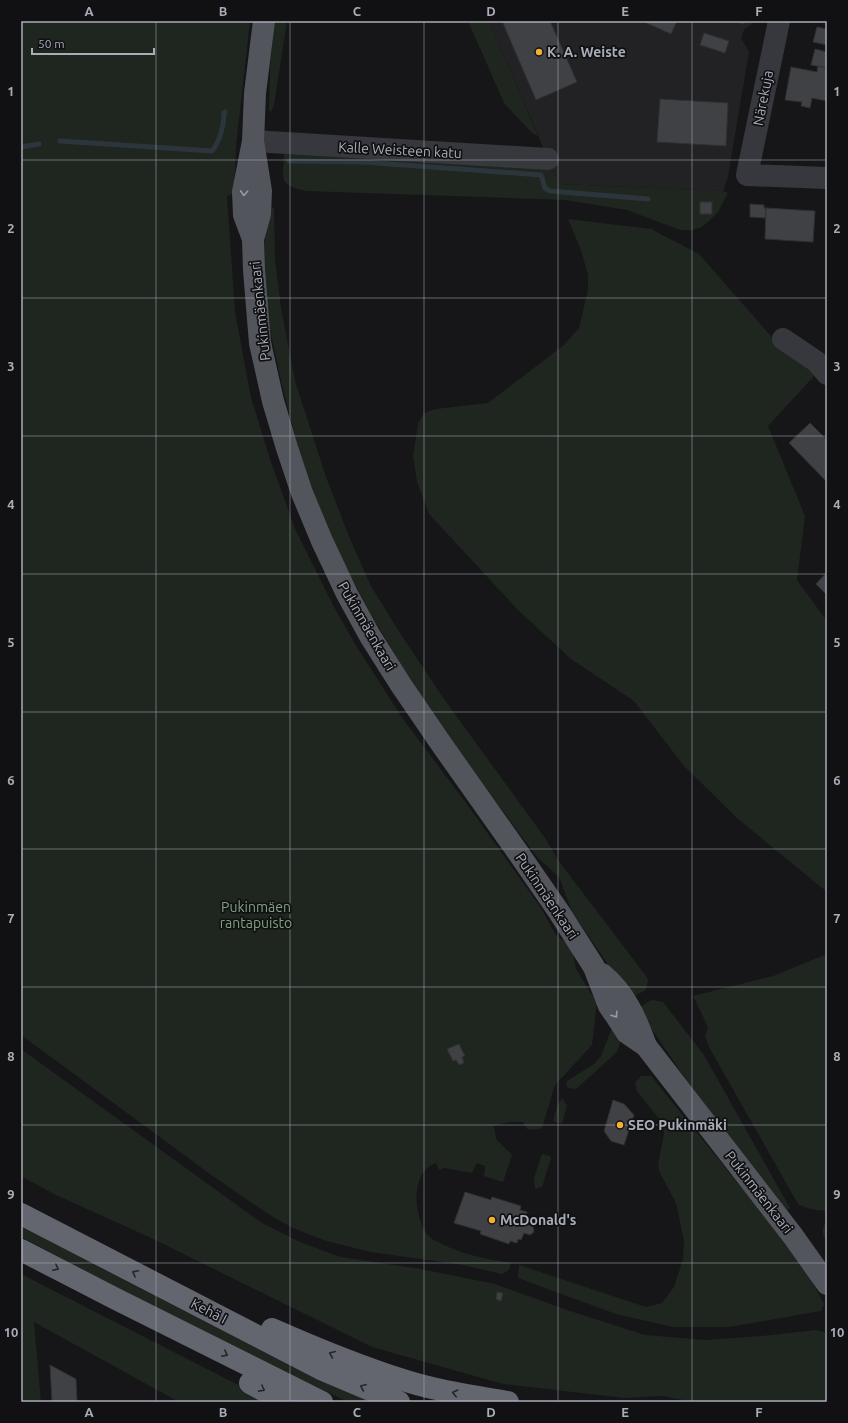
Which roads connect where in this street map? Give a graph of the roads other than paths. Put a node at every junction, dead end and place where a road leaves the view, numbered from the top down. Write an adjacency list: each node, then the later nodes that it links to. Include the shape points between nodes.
1 (264, 21): 3 (main road, Pukinmäenkaari, via 255,93)
2 (778, 21): 5 (street, Närekuja, via 747,175)
3 (253, 141): 4 (street, Kalle Weisteen katu); 10 (main road, Pukinmäenkaari, via 244,192 244,215 253,239 260,343 273,401 302,493 351,601 401,685 524,860 594,966 609,1006 627,1033 646,1046 793,1236)
4 (548, 159)
5 (827, 178)
6 (783, 339): 7 (street, via 817,362)
7 (827, 374)
8 (21, 1214): 11 (highway, Kehä I, one-way to 8)
9 (21, 1250): 12 (highway, one-way to 12)
10 (826, 1284)
11 (170, 1292): 15 (highway, Kehä I, one-way to 11, via 321,1369); 16 (highway, one-way to 11, via 404,1381)
12 (116, 1299): 13 (highway, one-way to 13, via 177,1345); 14 (highway, one-way to 14)
13 (285, 1402)
14 (322, 1402)
15 (399, 1402)
16 (508, 1402)

